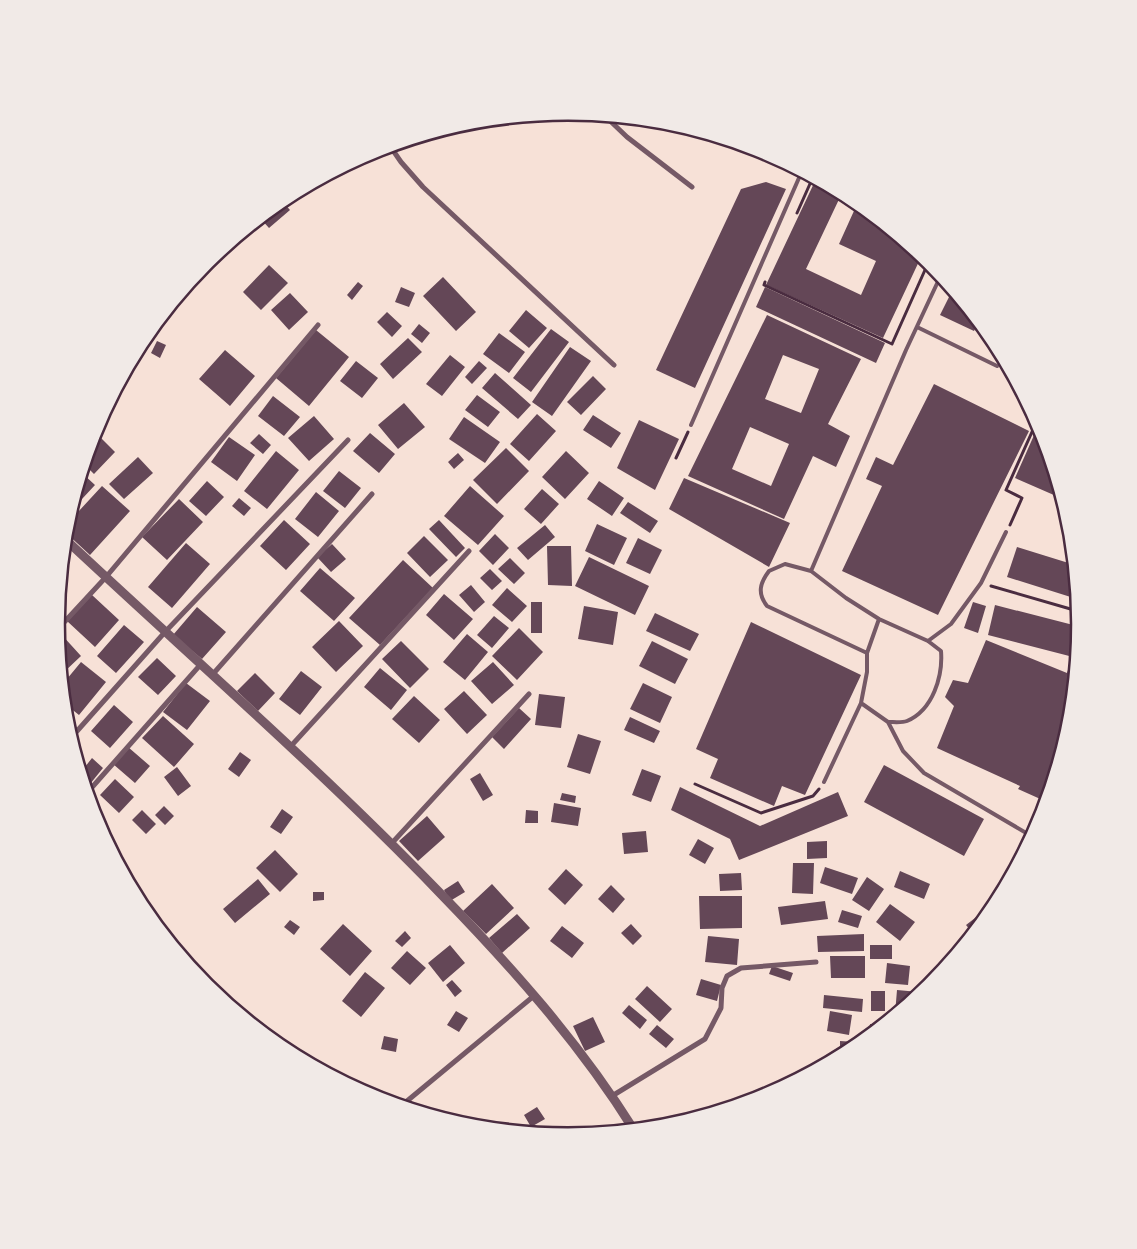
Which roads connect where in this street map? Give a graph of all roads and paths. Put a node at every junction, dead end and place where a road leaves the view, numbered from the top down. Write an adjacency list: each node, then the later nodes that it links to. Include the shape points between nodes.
1 (612, 123): 4 (street)
2 (394, 153): 10 (street, via 423,187)
3 (799, 177): 12 (lane)
4 (692, 187)
5 (926, 269): 7 (path, via 892,344)
6 (938, 283): 9 (lane)
7 (764, 285)
8 (318, 325): 21 (street)
9 (917, 327): 11 (lane); 20 (lane)
10 (614, 365)
11 (997, 366)
12 (691, 425): 15 (path)
13 (1033, 430): 17 (path, via 1006,490 1022,498)
14 (348, 440): 26 (street)
15 (676, 458)
16 (372, 494): 30 (street)
17 (1006, 532): 22 (lane)
18 (72, 545): 21 (street)
19 (469, 551): 35 (street)
20 (811, 571): 24 (lane); 28 (lane, via 785,564 774,567 763,579 761,598 767,606)
21 (106, 577): 25 (street); 26 (street)
22 (981, 583): 23 (path); 27 (lane, via 952,624)
23 (1072, 609)
24 (879, 619): 27 (lane); 28 (lane)
25 (65, 621)
26 (165, 632): 29 (street); 34 (street)
27 (928, 641): 33 (lane, via 941,651 942,669 938,682 920,714 906,722)
28 (867, 653): 32 (lane)
29 (201, 664): 30 (street); 38 (street)
30 (212, 674): 35 (street)
31 (529, 694): 40 (street)
32 (861, 703): 33 (lane); 36 (lane)
33 (888, 722): 39 (lane, via 903,751 924,773)
34 (77, 731)
35 (291, 746): 40 (street)
36 (824, 782): 37 (path, via 813,796 761,814)
37 (695, 784)
38 (92, 787)
39 (1026, 833)
40 (392, 844): 42 (street)
41 (816, 962): 43 (street, via 741,968 731,972 724,981 721,1008 705,1039)
42 (535, 995): 43 (street); 44 (street)
43 (612, 1096): 45 (street)
44 (406, 1101)
45 (630, 1124)

